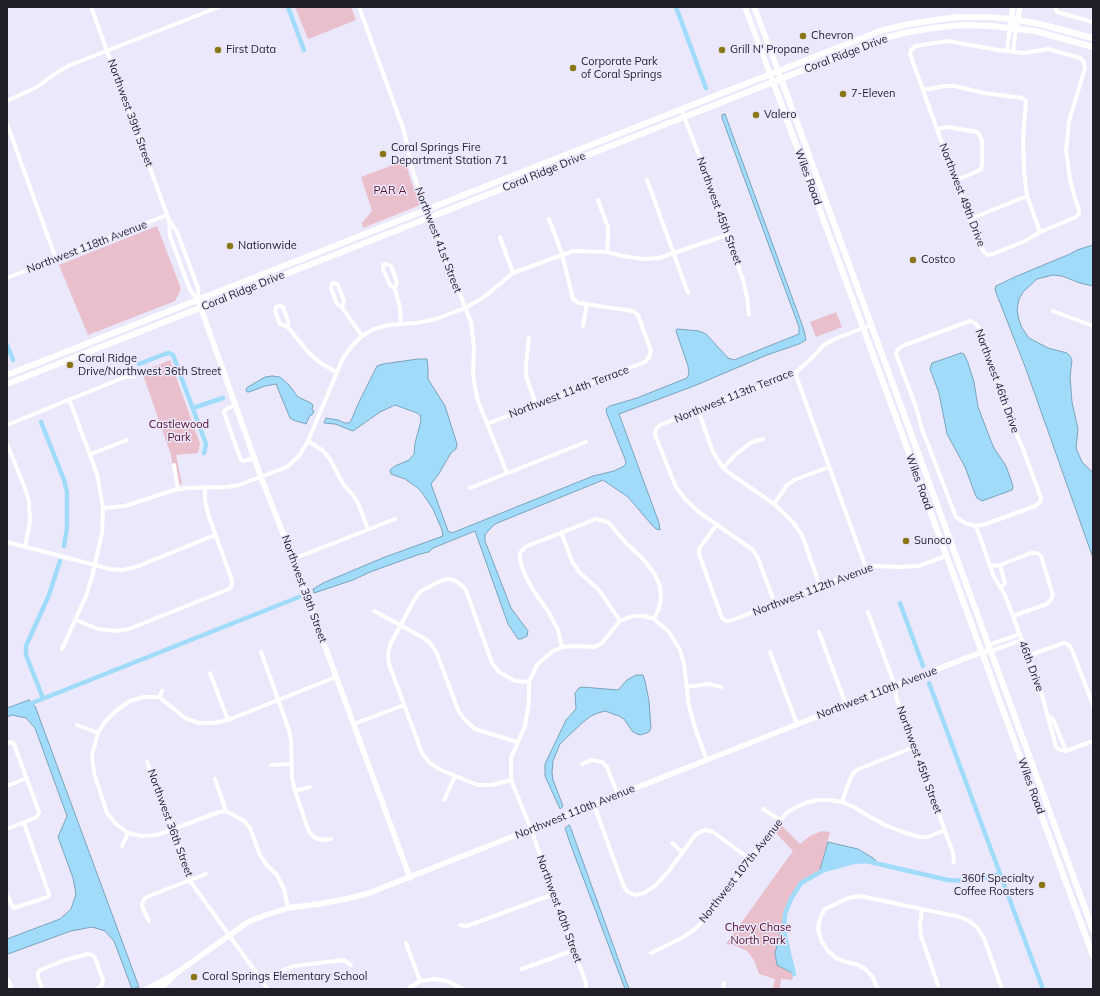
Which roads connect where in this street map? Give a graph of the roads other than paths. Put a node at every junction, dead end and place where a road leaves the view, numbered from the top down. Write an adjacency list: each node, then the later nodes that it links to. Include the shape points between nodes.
1 (91, 7): 14 (street, Northwest 39th Street)
2 (219, 7): 14 (street)
3 (359, 7): 31 (street, Northwest 41st Street, via 404,131 413,172)
4 (745, 7): 18 (street, Wiles Road)
5 (754, 7): 17 (street, Wiles Road)
6 (1013, 7): 9 (street)
7 (1020, 7): 9 (street)
8 (1055, 7): 10 (street, via 1057,12)
9 (1014, 19): 11 (street); 12 (main road, Coral Ridge Drive, via 1056,27); 17 (main road, Coral Ridge Drive, via 958,18 905,25 870,34)
10 (1093, 22)
11 (1013, 28): 13 (main road, Coral Ridge Drive); 15 (street); 16 (street); 19 (main road, Coral Ridge Drive, via 963,25 904,33)
12 (1093, 38)
13 (1093, 47)
14 (107, 51): 22 (street, via 68,66 37,87); 33 (street, Northwest 39th Street)
15 (1007, 51): 16 (street); 21 (street, Northwest 49th Drive, via 948,41 915,46 910,54)
16 (1013, 52): 36 (street, Northwest 49th Drive, via 1048,49 1080,58 1085,68 1069,121 1066,151 1079,213 1076,217)
17 (778, 70): 18 (main road, Coral Ridge Drive); 19 (main road, Wiles Road)
18 (770, 74): 20 (main road, Wiles Road); 23 (main road, Coral Ridge Drive)
19 (781, 78): 20 (main road, Coral Ridge Drive); 55 (main road, Wiles Road)
20 (773, 82): 24 (main road, Coral Ridge Drive); 59 (main road, Wiles Road)
21 (923, 90): 26 (street, Northwest 49th Drive); 29 (street, via 955,86 1022,98 1026,101 1023,140)
22 (7, 101)
23 (681, 109): 24 (street, Northwest 45th Street); 31 (main road, Coral Ridge Drive)
24 (684, 116): 32 (main road, Coral Ridge Drive); 37 (street, Northwest 45th Street)
25 (7, 124): 42 (street)
26 (937, 129): 28 (street, Northwest 49th Drive); 28 (street, via 948,127 977,132 980,136 981,169)
27 (647, 180): 40 (street)
28 (956, 180): 34 (street, Northwest 49th Drive)
29 (1027, 196): 34 (street); 36 (street)
30 (598, 200): 39 (street, via 608,227)
31 (426, 210): 32 (street, Northwest 41st Street); 47 (main road, Coral Ridge Drive)
32 (429, 217): 50 (main road, Coral Ridge Drive); 51 (street, Northwest 41st Street)
33 (168, 218): 42 (street, Northwest 118th Avenue); 47 (street, Northwest 39th Street, via 177,232 198,288); 47 (street, Northwest 39th Street, via 170,236 190,290)
34 (970, 219): 36 (street, Northwest 49th Drive, via 981,248 988,255 1025,241)
35 (549, 220): 41 (street)
36 (1040, 232)
37 (727, 235): 40 (street); 53 (street, Northwest 45th Street, via 743,280)
38 (500, 238): 43 (street)
39 (607, 252): 40 (street, via 644,259); 41 (street, via 573,250)
40 (674, 253): 46 (street)
41 (562, 254): 43 (street); 48 (street, via 574,299)
42 (56, 259): 44 (street, Northwest 118th Avenue)
43 (513, 273): 51 (street, via 484,297)
44 (7, 278)
45 (395, 289): 45 (street, via 397,282 391,266 383,265 390,285); 54 (street)
46 (688, 293)
47 (198, 300): 50 (street, Northwest 39th Street); 62 (main road, Coral Ridge Drive)
48 (588, 304): 56 (street); 71 (street, Northwest 114th Terrace, via 633,311 638,315 651,351 650,357 645,362)
49 (342, 307): 49 (street, via 344,301 338,285 332,284 337,304); 60 (street)
50 (201, 308): 63 (main road, Coral Ridge Drive); 70 (street, Northwest 39th Street)
51 (465, 308): 54 (street, via 436,319); 73 (street, Northwest 41st Street, via 473,334 474,387)
52 (1053, 311): 57 (street)
53 (749, 315)
54 (401, 323): 60 (street, via 374,329)
55 (871, 325): 59 (street, Northwest 113th Terrace); 102 (main road, Wiles Road)
56 (583, 326)
57 (1093, 326)
58 (288, 327): 58 (street, via 283,307 276,307 280,324); 64 (street, via 319,362)
59 (863, 328): 65 (street, Northwest 113th Terrace, via 824,345); 100 (main road, Wiles Road)
60 (362, 336): 64 (street, via 343,358)
61 (529, 338): 71 (street, via 526,376)
62 (85, 345): 63 (main road); 66 (main road, Coral Ridge Drive)
63 (74, 358): 68 (main road, Coral Ridge Drive)
64 (336, 372): 77 (street)
65 (794, 373): 72 (street, Northwest 113th Terrace); 83 (street)
66 (7, 376)
67 (136, 376): 69 (street, via 125,377)
68 (7, 384)
69 (69, 400): 74 (street); 80 (street)
70 (235, 405): 81 (street, Northwest 39th Street); 81 (street, via 224,413 241,460)
71 (536, 405): 73 (street, Northwest 114th Terrace)
72 (698, 410): 84 (street); 93 (street, Northwest 113th Terrace, via 660,425 656,429 656,435 676,487 700,513)
73 (487, 424): 85 (street, Northwest 41st Street)
74 (7, 425)
75 (763, 439): 84 (street, via 752,442)
76 (127, 440): 80 (street)
77 (308, 441): 86 (street, via 299,456 286,467); 95 (street, via 330,459 343,484 358,503)
78 (586, 442): 85 (street)
79 (7, 444): 99 (street, via 28,501 30,521)
80 (91, 454): 91 (street)
81 (254, 458): 86 (street, Northwest 39th Street)
82 (174, 465): 89 (street)
83 (829, 467): 90 (street, via 794,480 787,485); 106 (street)
84 (723, 468): 90 (street)
85 (507, 473): 88 (street)
86 (261, 477): 87 (street, via 239,485); 101 (street, Northwest 39th Street)
87 (205, 488): 89 (street); 97 (street, via 205,501)
88 (470, 488)
89 (178, 489): 91 (street, via 125,506)
90 (774, 504): 107 (street, via 793,522 802,535)
91 (103, 508): 103 (street, via 102,533)
92 (395, 519): 95 (street)
93 (717, 524): 109 (street, via 753,550); 109 (street, Northwest 112th Avenue, via 699,549 699,554 722,618 730,621)
94 (976, 526): 94 (street, Northwest 46th Drive, via 1028,509 1040,502 1041,498 1007,412 979,328 970,321 902,346 896,354 956,517); 105 (street, 46th Drive)
95 (368, 529): 101 (street)
96 (561, 532): 113 (street, via 596,519 608,522 654,573 660,586 661,598); 115 (street, via 572,561 580,573 599,590); 120 (street, via 526,547 520,553 520,560 533,590 558,630)
97 (215, 535): 103 (street, via 136,567 122,570); 114 (street, via 232,580 229,589 118,632 98,630)
98 (7, 542): 99 (street)
99 (25, 547): 103 (street)
100 (946, 556): 102 (main road); 106 (street, Northwest 112th Avenue, via 920,566); 125 (main road, Wiles Road)
101 (293, 559): 128 (street, Northwest 39th Street)
102 (958, 563): 121 (main road, Wiles Road)
103 (95, 565): 114 (street)
104 (1000, 565): 105 (street); 108 (street, 46th Drive, via 1005,583); 112 (street, via 1037,553 1041,556 1052,592 1053,596 1047,604)
105 (990, 566): 108 (street, 46th Drive)
106 (866, 568): 107 (street, Northwest 112th Avenue)
107 (820, 586): 109 (street, Northwest 112th Avenue)
108 (1001, 588): 112 (street, 46th Drive)
109 (775, 604)
110 (374, 611): 116 (street)
111 (868, 612): 130 (street, Northwest 45th Street)
112 (1013, 616): 118 (street, 46th Drive)
113 (654, 619): 115 (street, via 634,616); 131 (street, via 669,632 680,650)
114 (76, 620): 122 (street)
115 (620, 621): 120 (street, via 604,641 594,647)
116 (400, 625): 129 (street, via 421,591 438,582 454,580 466,590 492,663 499,672 515,681); 136 (street, via 388,653 389,664); 146 (street, via 422,636 436,651 458,710 464,719 475,729)
117 (819, 632): 137 (street)
118 (1020, 634): 119 (street, 46th Drive); 121 (street)
119 (1022, 640): 121 (street); 126 (street, 46th Drive)
120 (562, 647): 129 (street, via 537,665)
121 (990, 648): 125 (street, Northwest 110th Avenue); 190 (main road, Wiles Road)
122 (62, 649)
123 (261, 652): 135 (street)
124 (770, 652): 142 (street)
125 (982, 652): 130 (street, Northwest 110th Avenue); 195 (main road, Wiles Road)
126 (1027, 656): 138 (street, via 1064,643 1069,645); 139 (street, 46th Drive)
127 (210, 673): 140 (street)
128 (336, 677): 135 (street); 141 (street, Northwest 39th Street)
129 (530, 682): 146 (street, via 525,726)
130 (895, 686): 137 (street, Northwest 110th Avenue); 148 (street, Northwest 45th Street, via 896,697)
131 (687, 687): 132 (street, via 709,684); 150 (street, via 689,706)
132 (721, 687)
133 (162, 691): 134 (street)
134 (159, 697): 140 (street, via 185,718 199,723); 144 (street, via 144,697 130,701 116,710)
135 (278, 700): 140 (street); 152 (street, via 289,730)
136 (404, 705): 141 (street); 155 (street, via 422,753 429,762)
137 (846, 705): 142 (street, Northwest 110th Avenue)
138 (1093, 705)
139 (1048, 716): 149 (street, 46th Drive, via 1053,719); 149 (street, 46th Drive, via 1056,747)
140 (228, 720)
141 (354, 724): 182 (street, Northwest 39th Street)
142 (797, 724): 150 (street, Northwest 110th Avenue)
143 (77, 725): 144 (street)
144 (98, 733): 174 (street, via 92,755 99,792 107,813)
145 (1093, 741): 149 (street)
146 (517, 742): 158 (street, via 511,758)
147 (7, 743): 156 (street, via 14,744)
148 (914, 747): 164 (street, via 859,768 853,773); 173 (street, Northwest 45th Street)
149 (1066, 751)
150 (707, 760): 162 (street, Northwest 110th Avenue)
151 (148, 762): 172 (street, Northwest 36th Street)
152 (291, 764): 154 (street); 161 (street)
153 (582, 764): 162 (street, via 590,760 602,762 607,767)
154 (271, 765)
155 (454, 776): 158 (street, via 476,785 492,785); 163 (street)
156 (27, 778): 159 (street); 169 (street, via 39,812 37,817)
157 (215, 780): 167 (street)
158 (511, 780): 171 (street, Northwest 40th Street)
159 (7, 786)
160 (310, 786): 161 (street)
161 (295, 791): 175 (street, via 309,832 315,838)
162 (618, 795): 165 (street, Northwest 110th Avenue)
163 (444, 800)
164 (842, 802): 168 (street, Northwest 107th Avenue, via 805,802 789,811); 173 (street, Northwest 107th Avenue, via 885,824 919,837 928,837)
165 (594, 805): 171 (street, Northwest 110th Avenue); 178 (street, via 628,892 635,895 655,886)
166 (763, 809): 168 (street)
167 (226, 811): 172 (street); 186 (street, via 244,821 250,828 260,855 277,875 284,889)
168 (780, 820): 179 (street, Northwest 107th Avenue)
169 (24, 823): 170 (street); 184 (street, via 49,894 48,897 14,908)
170 (7, 829)
171 (531, 829): 182 (street, Northwest 110th Avenue); 185 (street, Northwest 40th Street)
172 (172, 830): 174 (street, via 157,835 141,836); 183 (street, Northwest 36th Street)
173 (945, 830): 180 (street, Northwest 45th Street)
174 (128, 833): 177 (street)
175 (331, 839)
176 (672, 843): 178 (street)
177 (122, 846)
178 (682, 852): 179 (street, via 696,834 707,830)
179 (750, 859): 194 (street, Northwest 107th Avenue, via 709,916 695,929)
180 (954, 862)
181 (206, 874): 183 (street)
182 (410, 878): 186 (street, Northwest 110th Avenue, via 346,899)
183 (190, 881): 188 (street, via 144,899 143,909); 191 (street, Northwest 36th Street)
184 (7, 894)
185 (554, 894): 189 (street, via 467,926); 193 (street, Northwest 40th Street)
186 (288, 908): 191 (street, Northwest 110th Avenue, via 248,922)
187 (922, 909): 203 (street, via 921,936); 214 (street, via 860,896 835,903 825,909 820,918 818,928 821,940 828,951 836,958 865,969 872,976); 215 (street, via 960,917 975,925 984,938)
188 (149, 921)
189 (460, 925)
190 (1093, 930)
191 (229, 935): 198 (street, Northwest 110th Avenue); 200 (street, Northwest 36th Street)
192 (406, 943): 201 (street)
193 (574, 950): 197 (street); 212 (street, Northwest 40th Street)
194 (651, 953)
195 (1093, 956)
196 (351, 965): 200 (street, via 344,960 294,966)
197 (522, 969)
198 (175, 974): 207 (street, Northwest 110th Avenue); 208 (street, Northwest 110th Avenue)
199 (7, 980): 204 (main road)
200 (262, 981): 209 (street, Northwest 36th Street)
201 (420, 981): 210 (street); 211 (street, via 447,981)
202 (724, 983): 213 (street)
203 (938, 985)
204 (10, 989)
205 (42, 989): 206 (street, via 38,973 40,970 88,954 94,958 103,980)
206 (97, 989)
207 (147, 989)
208 (160, 989)
209 (268, 989)
210 (408, 989)
211 (463, 989)
212 (586, 989)
213 (723, 989)
214 (878, 989)
215 (1002, 989)

